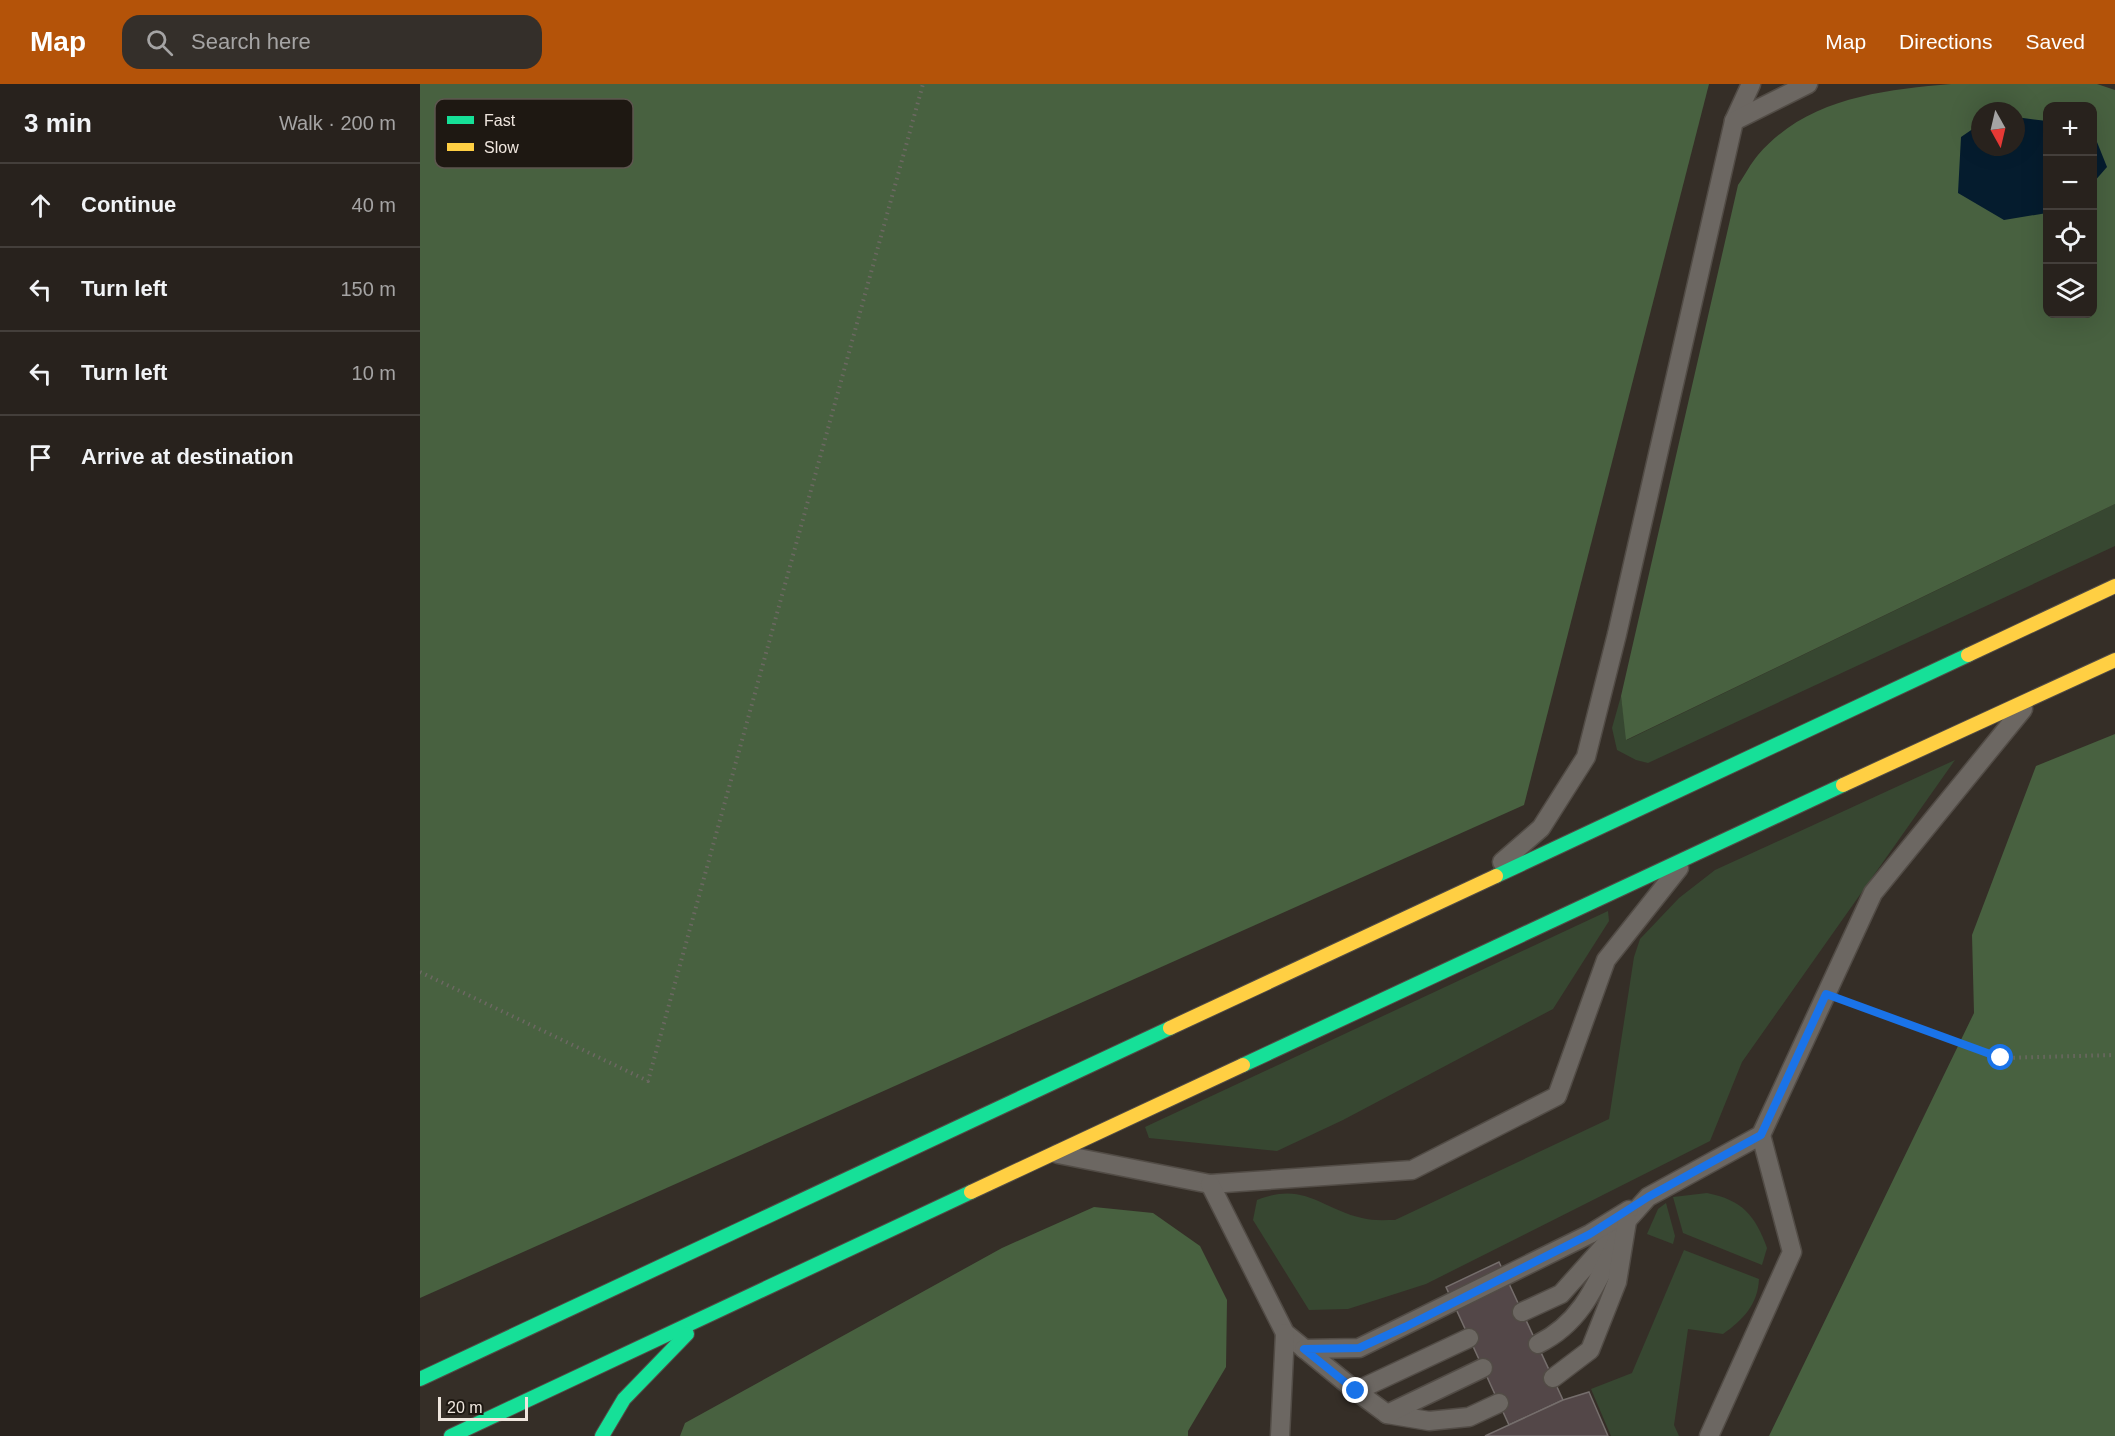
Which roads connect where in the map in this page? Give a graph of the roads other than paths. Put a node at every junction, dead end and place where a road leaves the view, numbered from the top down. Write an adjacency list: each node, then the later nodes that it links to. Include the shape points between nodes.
1 (1751, 84): 3 (lane)
2 (1808, 84): 3 (lane)
3 (1734, 121): 8 (lane, via 1586,757 1541,828)
4 (2115, 586): 8 (highway)
5 (2115, 660): 6 (highway)
6 (2031, 700): 7 (highway); 9 (lane, via 1873,893)
7 (1687, 857): 10 (highway); 11 (lane, via 1606,960 1557,1096 1412,1170)
8 (1473, 888): 22 (highway)
9 (1761, 1135): 12 (lane); 29 (lane, via 1792,1252)
10 (1053, 1153): 11 (lane); 15 (highway)
11 (1210, 1184): 16 (lane)
12 (1648, 1197): 13 (lane); 19 (lane, via 1590,1234 1359,1348)
13 (1627, 1221): 14 (lane, via 1561,1294); 18 (lane, via 1587,1302 1555,1336); 21 (lane, via 1617,1282 1590,1350)
14 (1522, 1312)
15 (701, 1319): 26 (highway); 27 (highway, via 624,1399)
16 (1285, 1333): 19 (lane); 28 (lane)
17 (1469, 1338): 23 (lane)
18 (1538, 1344)
19 (1304, 1349): 23 (lane)
20 (1483, 1368): 25 (lane)
21 (1553, 1378)
22 (420, 1379)
23 (1356, 1391): 25 (lane)
24 (1499, 1403): 25 (lane, via 1469,1416 1429,1421)
25 (1387, 1414)
26 (452, 1436)
27 (603, 1436)
28 (1280, 1436)
29 (1709, 1436)

